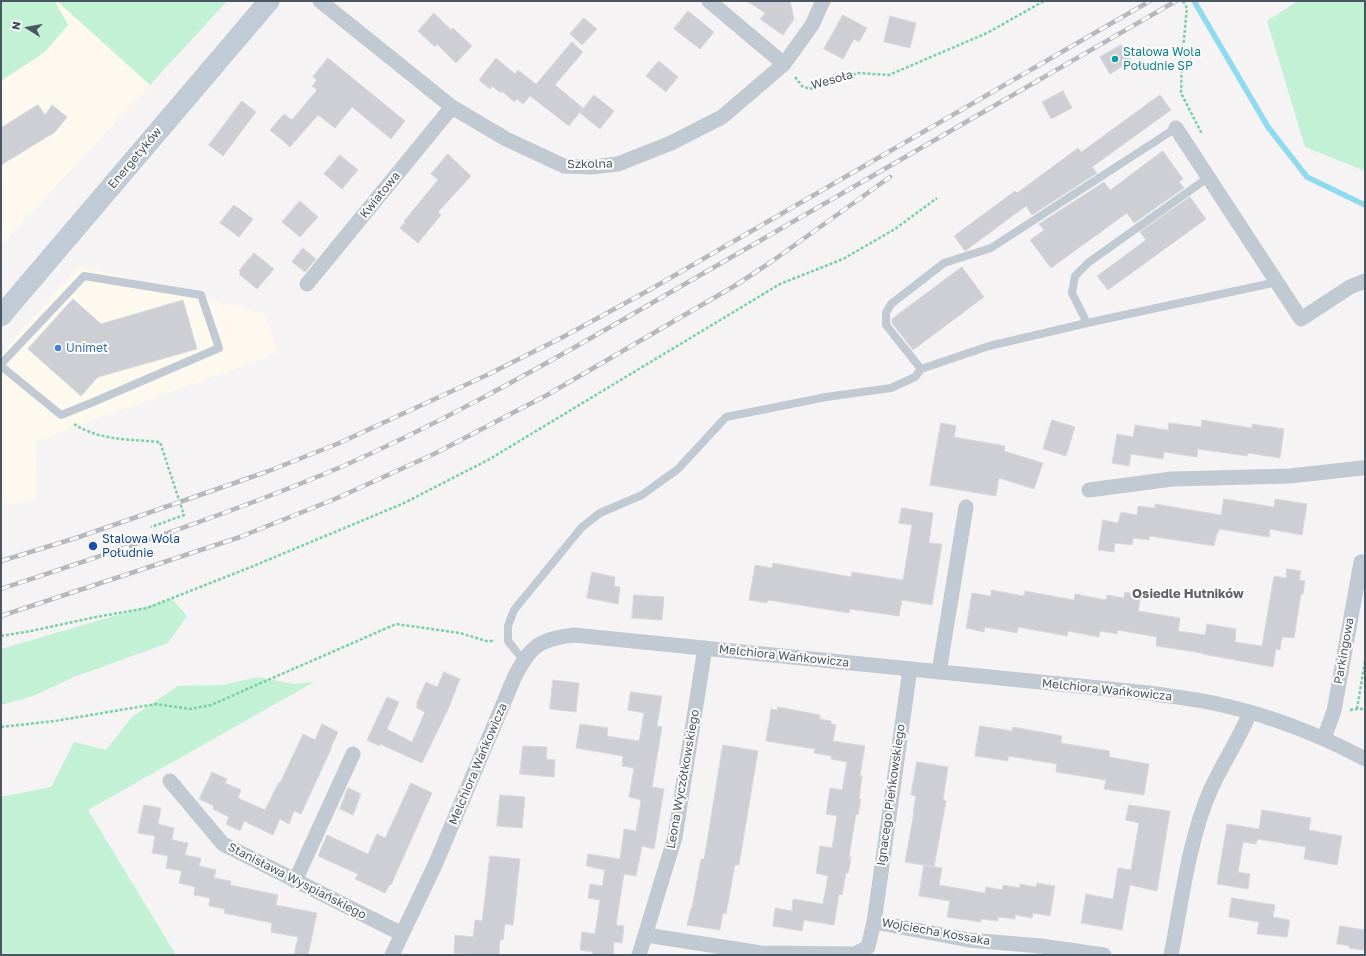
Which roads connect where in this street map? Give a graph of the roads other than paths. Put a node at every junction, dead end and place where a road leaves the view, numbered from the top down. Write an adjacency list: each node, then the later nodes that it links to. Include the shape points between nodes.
1 (269, 1): 12 (main road, Energetyków)
2 (320, 1): 6 (street, Szkolna)
3 (709, 1): 5 (street)
4 (822, 1): 5 (street, Szkolna, via 812,25)
5 (784, 64): 6 (street, Szkolna, via 722,116 671,143 618,164 592,167 564,166 506,138)
6 (452, 107): 11 (street, Kwiatowa)
7 (1176, 128): 8 (street); 15 (lane, via 991,248 944,264 891,304 886,313 886,325)
8 (1209, 177): 10 (street); 13 (lane, via 1089,262 1075,276 1072,293)
9 (1365, 281): 10 (street, via 1350,287 1301,319)
10 (1277, 282): 13 (lane)
11 (307, 284)
12 (1, 316)
13 (1087, 322): 15 (lane, via 989,346)
14 (1, 365): 14 (lane, via 84,276 201,295 219,348 61,415)
15 (921, 370): 21 (lane, via 915,377 891,388 826,397 726,417 678,469 642,495 600,513 582,527 514,610 508,626 508,641)
16 (1362, 468): 17 (street, via 1290,476 1172,479)
17 (1090, 490)
18 (966, 507): 23 (street)
19 (1361, 562): 25 (street, Parkingowa, via 1334,711)
20 (705, 648): 21 (street, Melchiora Wańkowicza, via 574,634 541,643 531,650); 22 (street, Melchiora Wańkowicza); 32 (street, Leona Wyczółkowskiego, via 675,836)
21 (524, 661): 31 (street, Melchiora Wańkowicza, via 515,676 435,865)
22 (910, 669): 23 (street, Melchiora Wańkowicza); 30 (street, Ignacego Pieńkowskiego)
23 (939, 672): 24 (street, Melchiora Wańkowicza, via 1149,694 1221,704)
24 (1250, 712): 25 (street, Melchiora Wańkowicza); 36 (street, via 1210,791 1194,836)
25 (1324, 738): 27 (street, Melchiora Wańkowicza)
26 (353, 754): 29 (street)
27 (1365, 758)
28 (170, 781): 29 (street, Stanisława Wyspiańskiego, via 223,844)
29 (295, 881): 31 (street, Stanisława Wyspiańskiego)
30 (874, 922): 32 (street, Wojciecha Kossaka, via 868,946 854,954 761,953); 35 (street, Wojciecha Kossaka, via 969,940)
31 (402, 934): 33 (street, Melchiora Wańkowicza)
32 (646, 935): 34 (street, Leona Wyczółkowskiego)
33 (392, 955)
34 (639, 955)
35 (1104, 955)
36 (1171, 955)

